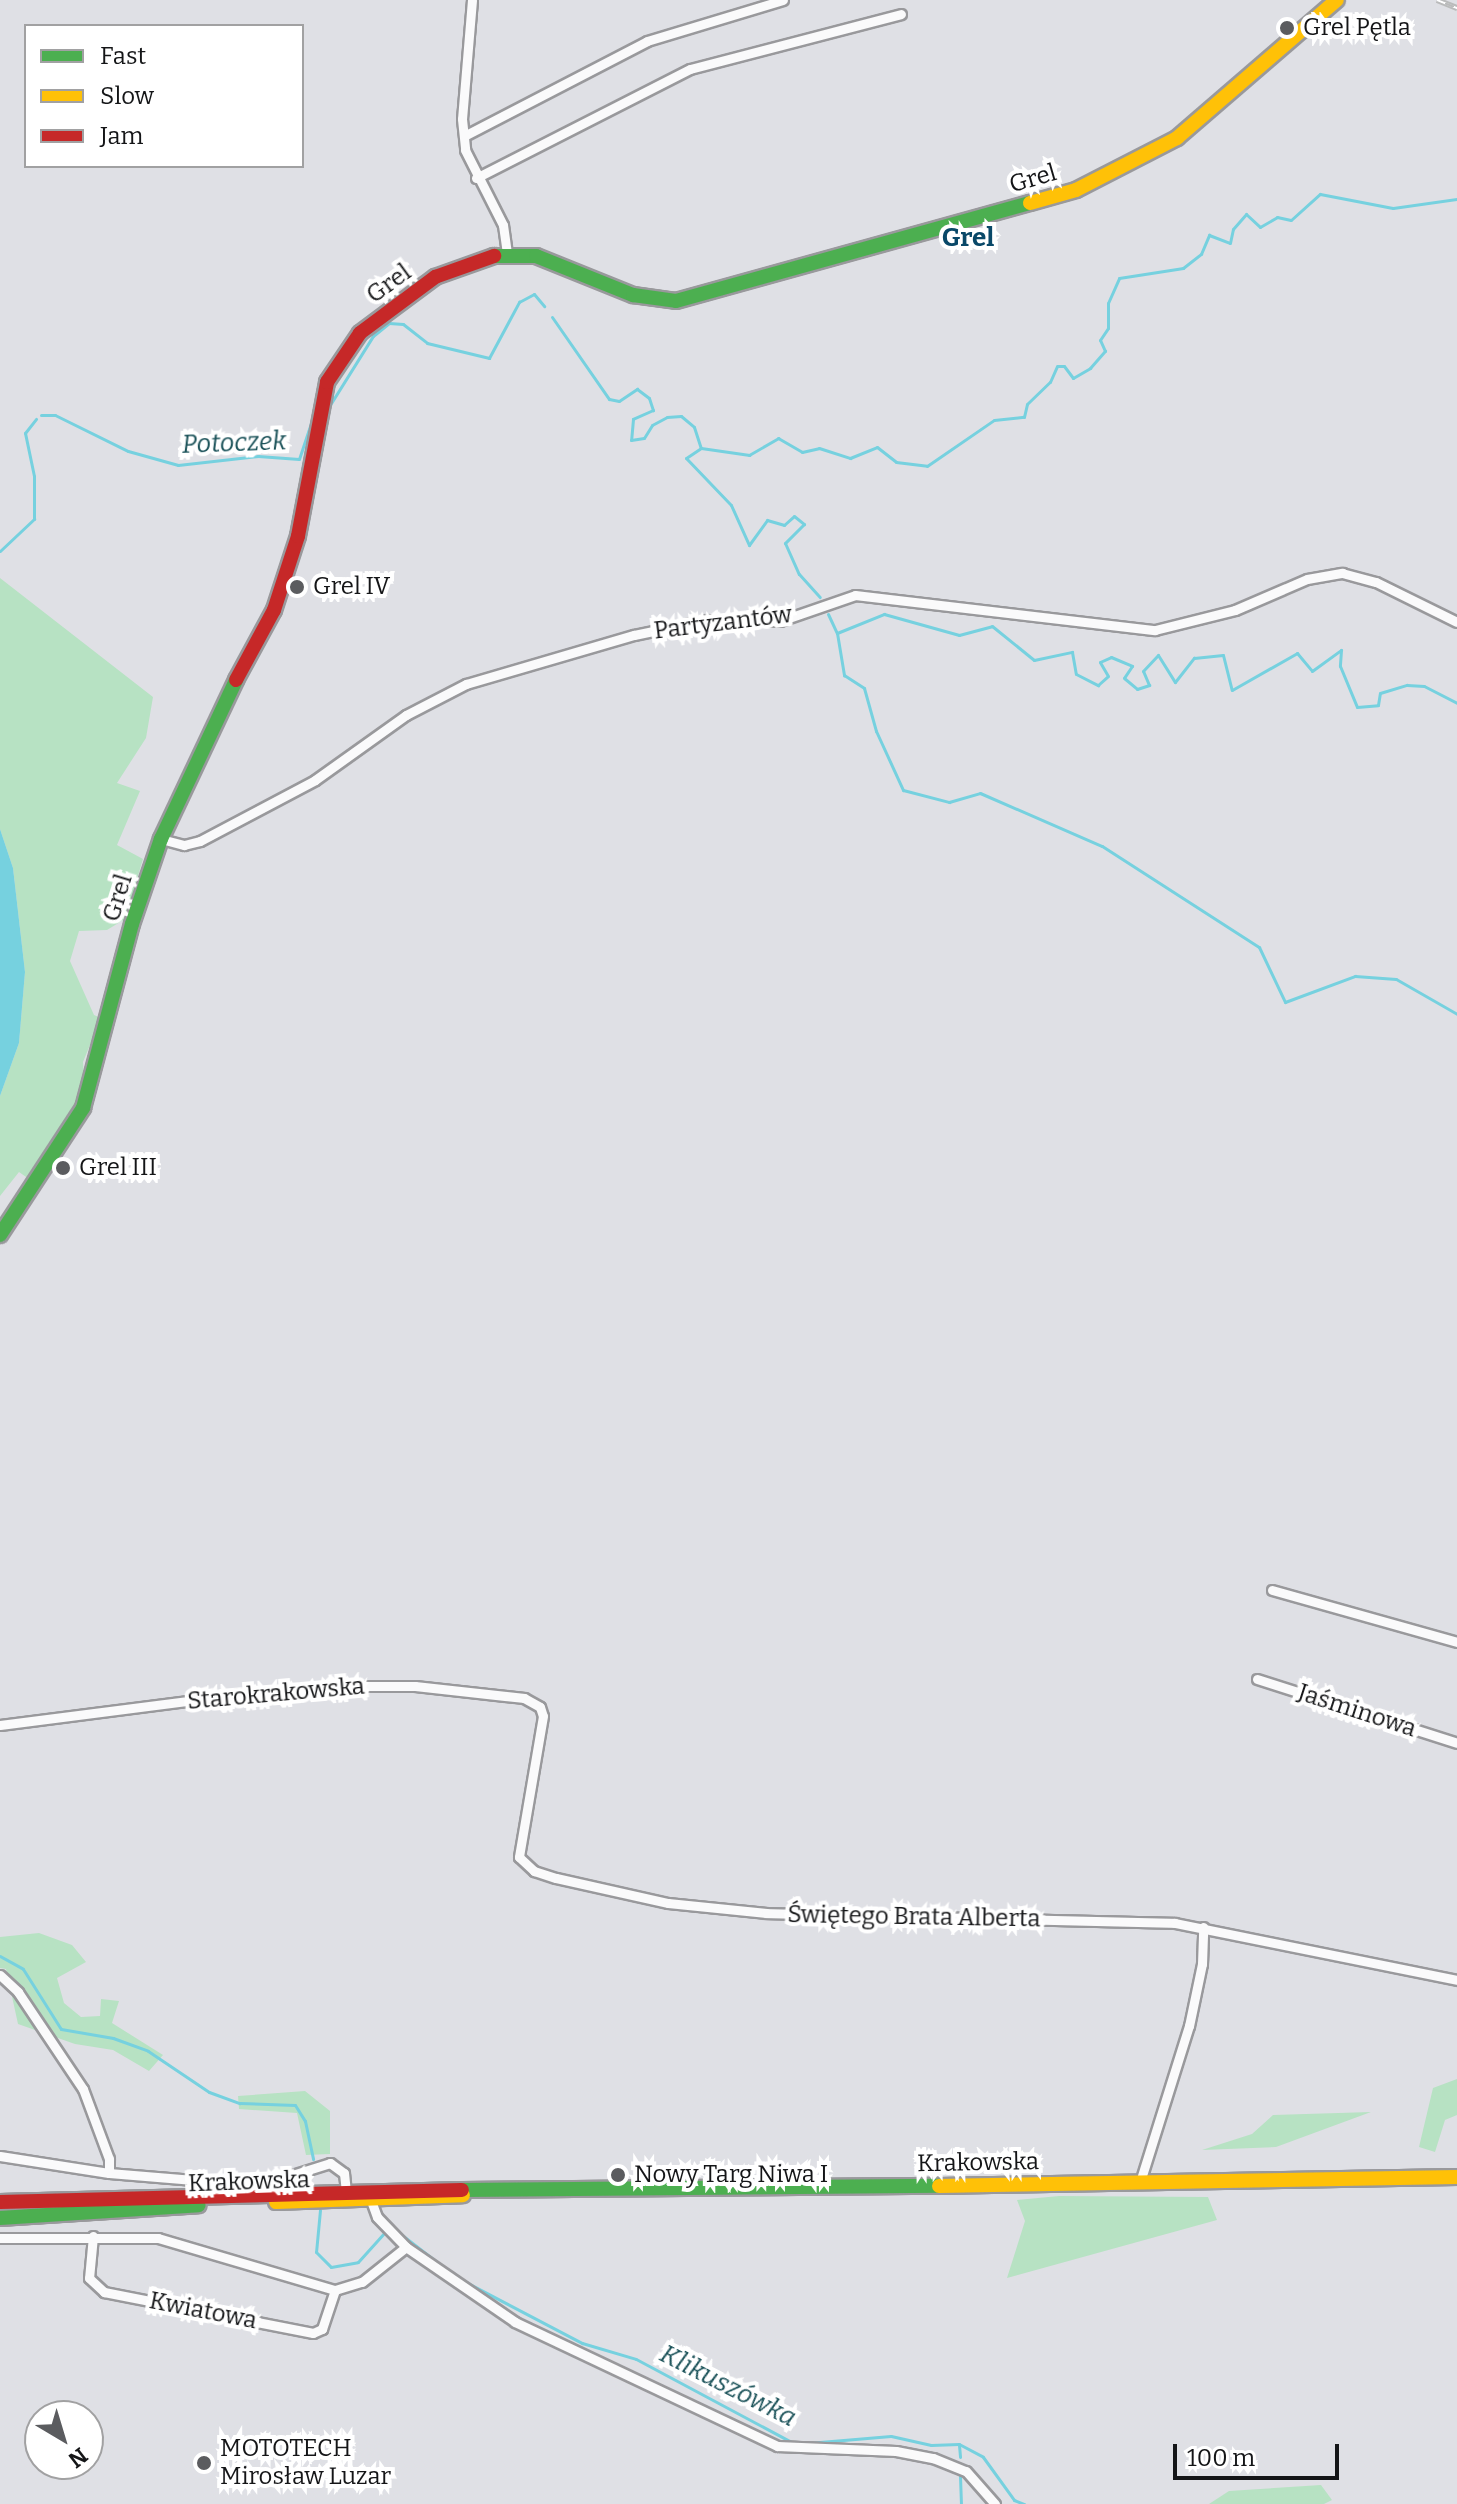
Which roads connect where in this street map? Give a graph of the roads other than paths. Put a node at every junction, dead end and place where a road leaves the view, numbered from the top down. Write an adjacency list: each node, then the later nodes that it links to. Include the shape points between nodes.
1 (472, 0): 5 (street)
2 (783, 0): 5 (street, via 647,41)
3 (1337, 0): 7 (street, Grel, via 1177,138 1076,190 693,299 633,295 551,259)
4 (901, 14): 6 (street, via 690,69)
5 (464, 136): 6 (street)
6 (476, 178): 7 (street, via 503,225)
7 (507, 254): 9 (street, Grel, via 470,260 435,277 360,333 340,356 322,399 287,577)
8 (1457, 622): 9 (street, Partyzantów, via 1376,582 1342,573 1307,579 1235,610 1155,630 855,595 780,621 706,620 634,635 466,684 406,715 315,780 200,841 184,845)
9 (161, 839): 10 (street, Grel, via 132,924 83,1108)
10 (0, 1235)
11 (1272, 1590): 12 (street)
12 (1457, 1642)
13 (1257, 1679): 16 (street, Jaśminowa)
14 (543, 1716): 15 (street, Starokrakowska, via 540,1707 524,1698 384,1685 233,1695); 17 (street, Świętego Brata Alberta, via 517,1848 522,1863 556,1878 668,1903 766,1913 1142,1921)
15 (0, 1725)
16 (1457, 1743)
17 (1203, 1927): 19 (street, Świętego Brata Alberta); 23 (street, via 1202,1964 1189,2026)
18 (0, 1975): 21 (street, via 18,1992 83,2089 109,2159)
19 (1457, 1980)
20 (0, 2156): 21 (street)
21 (109, 2173): 24 (street, via 273,2181 330,2163 344,2173)
22 (1457, 2177): 23 (street, Krakowska)
23 (1140, 2182): 25 (street, Krakowska)
24 (346, 2194): 25 (street, Krakowska); 26 (street, Krakowska); 27 (street, Krakowska)
25 (369, 2194): 30 (street, via 377,2217)
26 (0, 2202)
27 (0, 2218)
28 (93, 2236): 29 (street); 31 (street, via 158,2238); 31 (street, Kwiatowa, via 89,2278 104,2292 313,2333 322,2329)
29 (0, 2238)
30 (406, 2247): 31 (street, via 362,2282); 32 (street, via 515,2322 777,2446 896,2451 933,2458 966,2471)
31 (335, 2290)
32 (995, 2504)

